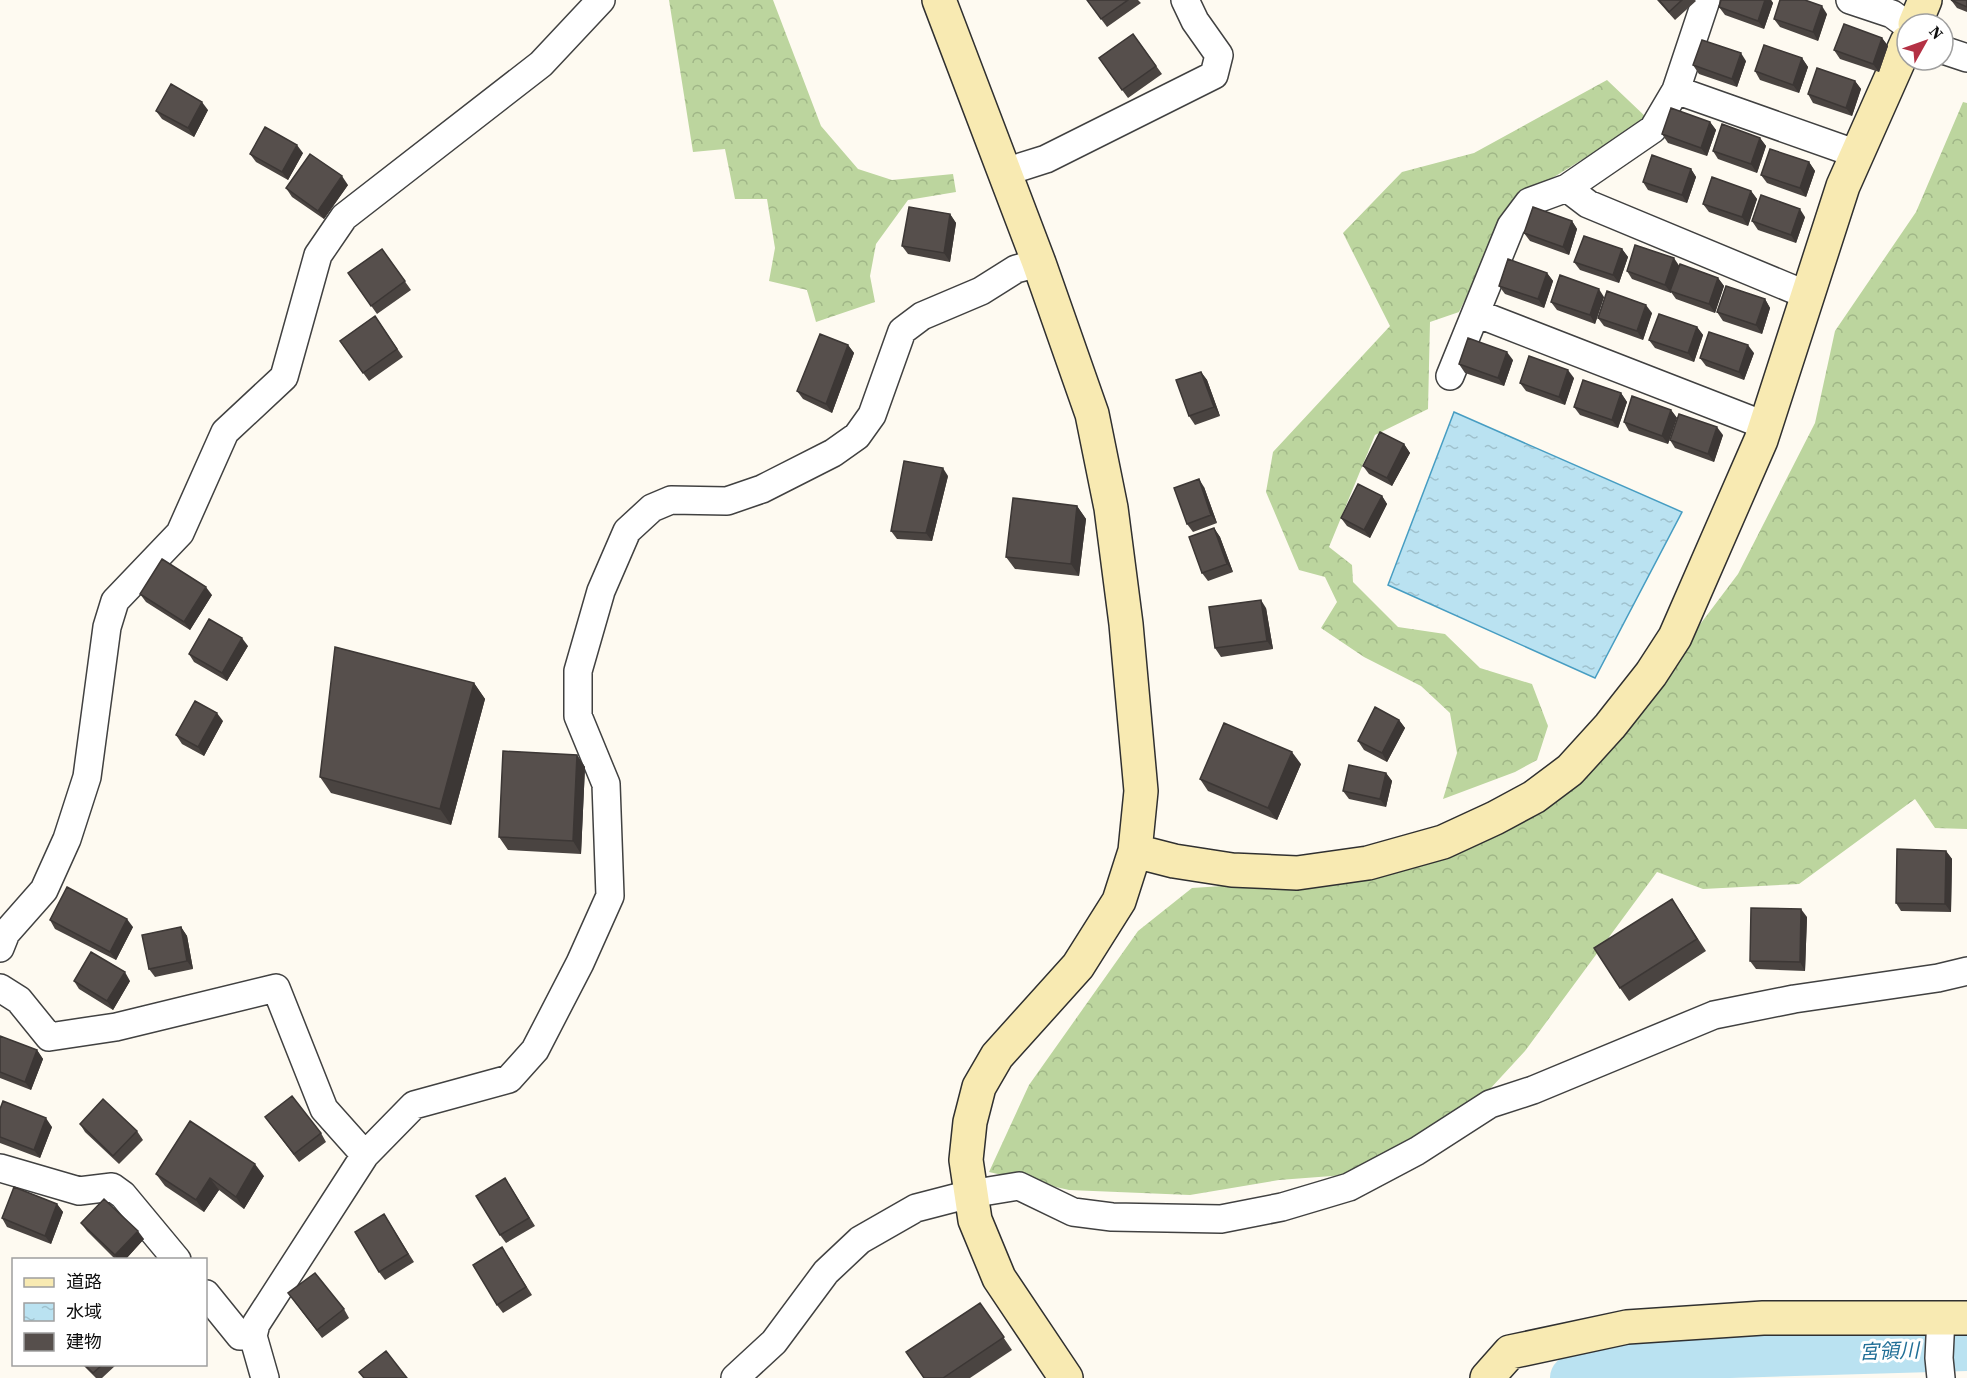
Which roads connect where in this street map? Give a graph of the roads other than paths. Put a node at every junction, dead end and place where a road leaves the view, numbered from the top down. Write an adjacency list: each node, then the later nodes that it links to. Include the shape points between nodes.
1 (601, 0): 18 (street, via 541,64 344,217 318,255 284,377 225,432 180,533 115,601 107,627 87,777 67,838 44,890 6,933)
2 (939, 0): 10 (street)
3 (1185, 0): 10 (street, via 1219,55 1214,75 1046,159)
4 (1706, 0): 8 (street)
5 (1850, 0): 6 (street)
6 (1895, 16)
7 (1895, 69): 9 (street)
8 (1676, 90): 9 (street); 11 (street, via 1653,129)
9 (1857, 154): 13 (street)
10 (1005, 172): 12 (street)
11 (1567, 188): 13 (street, via 1588,204); 14 (street, via 1529,202 1511,226)
12 (1039, 263): 17 (street, via 1092,414 1112,508 1141,790); 21 (street, via 1016,269 981,291 922,316 902,331 872,415 857,436 833,453 762,489 727,501 670,500 652,508 627,531 601,591 578,671 578,716 606,784 610,896 535,1050 509,1079 414,1105)
13 (1807, 295): 16 (street)
14 (1476, 313): 15 (street); 16 (street)
15 (1450, 376)
16 (1764, 425): 17 (street, via 1761,440 1675,637 1610,726 1570,770 1534,797 1443,842 1368,863 1296,873 1233,870)
17 (1135, 851): 23 (street, via 1119,901 1078,966 997,1056 979,1087 966,1160)
18 (0, 948)
19 (1967, 971): 23 (street, via 1714,1015 1490,1104 1418,1151 1349,1187 1282,1207 1221,1219 1112,1217 1073,1212 1019,1186)
20 (0, 988): 21 (street, via 19,1000 49,1037 116,1027 276,988 324,1109)
21 (365, 1155): 26 (street, via 281,1283)
22 (0, 1168): 24 (street, via 79,1191 112,1187)
23 (970, 1194): 29 (street, via 916,1208 860,1240 826,1272 774,1342); 30 (street, via 975,1220 999,1278)
24 (175, 1258)
25 (207, 1295): 26 (street, via 240,1336)
26 (253, 1336): 28 (street)
27 (1946, 1342): 31 (street, via 1763,1318 1627,1327 1510,1352)
28 (265, 1378)
29 (735, 1378)
30 (1066, 1378)
31 (1487, 1378)

